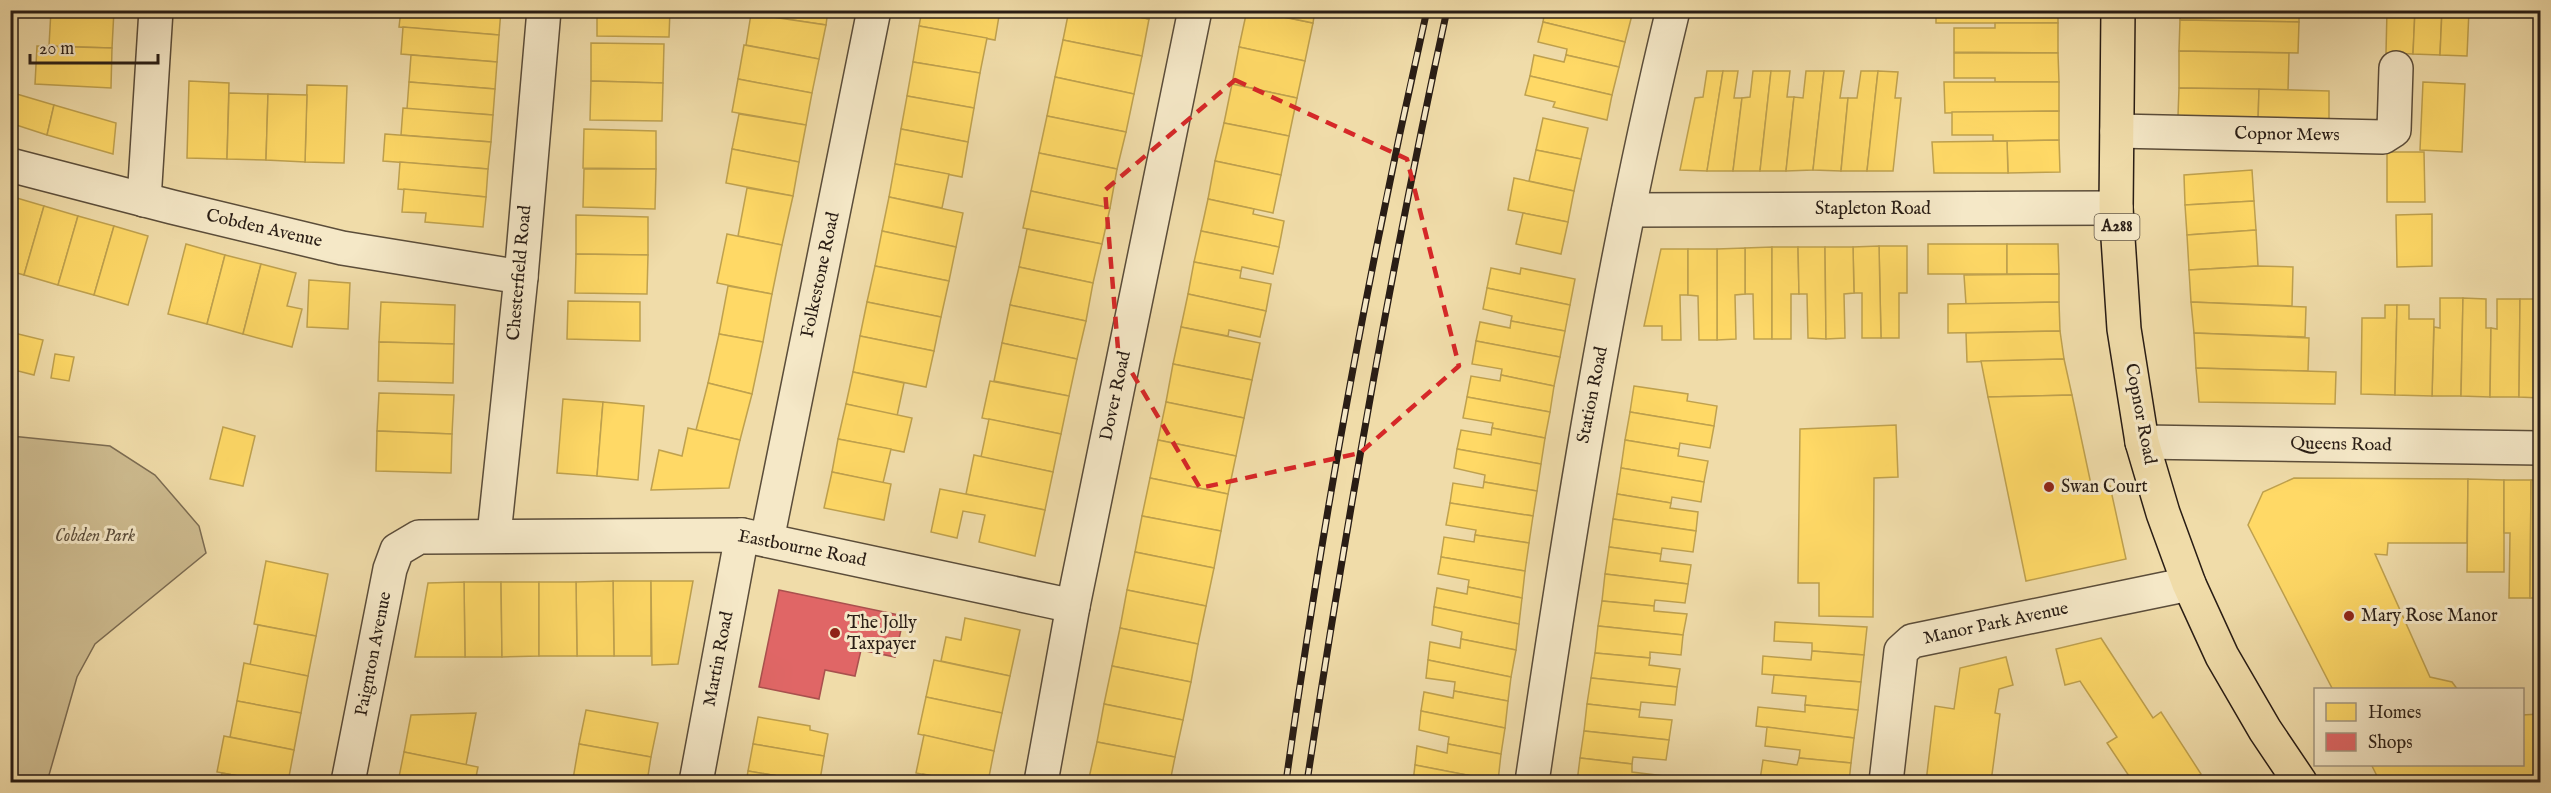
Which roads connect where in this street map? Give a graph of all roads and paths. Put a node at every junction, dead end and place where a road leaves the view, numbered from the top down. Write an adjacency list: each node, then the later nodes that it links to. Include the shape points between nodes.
1 (156, 10): 10 (street)
2 (544, 10): 13 (street, Chesterfield Road)
3 (874, 10): 18 (street, Folkestone Road)
4 (1195, 10): 20 (street, Dover Road)
5 (1673, 10): 12 (street, Station Road)
6 (2118, 10): 8 (main road, Copnor Road / A288)
7 (2397, 68): 8 (street, Copnor Mews, via 2394,130 2383,137)
8 (2117, 131): 11 (main road, Copnor Road / A288)
9 (10, 165): 10 (street, Cobden Avenue)
10 (144, 200): 13 (street, Cobden Avenue, via 342,248)
11 (2116, 208): 12 (street, Stapleton Road); 14 (main road, Copnor Road / A288, via 2124,329)
12 (1629, 210): 24 (street, Station Road, via 1585,434)
13 (520, 277): 16 (street, Chesterfield Road)
14 (2142, 442): 15 (street, Queens Road); 19 (main road, Copnor Road / A288)
15 (2541, 448)
16 (494, 535): 17 (street, Eastbourne Road); 18 (street, Eastbourne Road)
17 (418, 537): 21 (street, Paignton Avenue, via 397,550 390,568)
18 (754, 537): 20 (street, Eastbourne Road); 22 (street, Martin Road)
19 (2189, 584): 25 (street, Manor Park Avenue, via 1912,641 1901,651); 26 (main road, Copnor Road / A288, via 2222,656)
20 (1073, 606): 23 (street, Dover Road)
21 (348, 783)
22 (696, 783)
23 (1041, 783)
24 (1532, 783)
25 (1886, 783)
26 (2300, 783)

